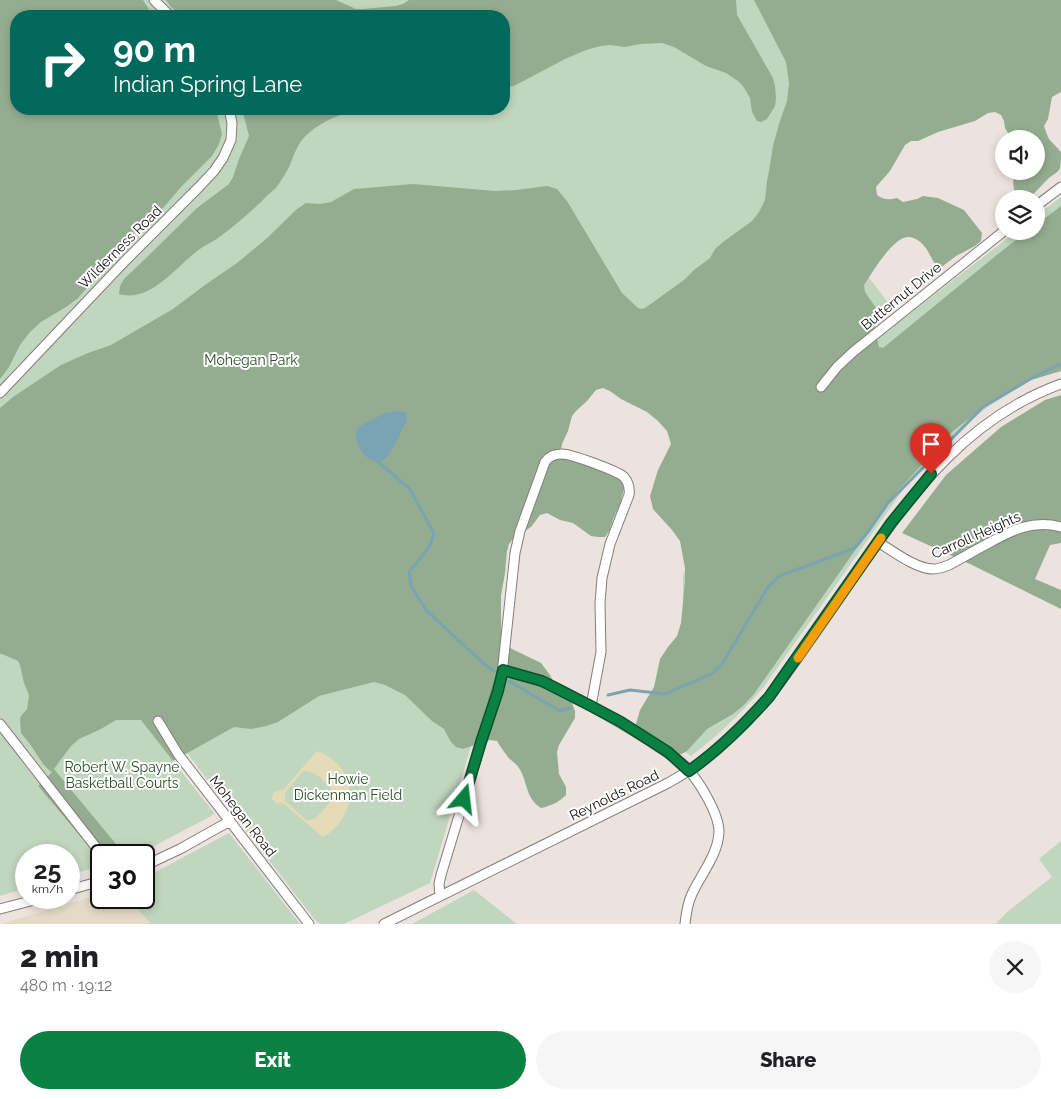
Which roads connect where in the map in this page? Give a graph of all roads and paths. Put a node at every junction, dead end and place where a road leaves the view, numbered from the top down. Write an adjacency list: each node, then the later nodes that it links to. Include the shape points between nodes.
1 (154, 0): 2 (street)
2 (164, 10)
3 (230, 115): 9 (street, Wilderness Road, via 231,140 214,170)
4 (1061, 187): 5 (street)
5 (1045, 199)
6 (995, 238): 8 (street, Butternut Drive, via 849,355)
7 (1061, 384): 11 (street, Reynolds Road, via 1014,406 963,442 918,490)
8 (821, 387)
9 (0, 393)
10 (1061, 527): 11 (street, Carroll Heights, via 1043,524 1018,528 937,569 919,566)
11 (878, 542): 16 (street, Reynolds Road, via 769,697 720,746)
12 (503, 670): 13 (street, via 542,681); 13 (street, via 515,553 543,465 548,458 561,454 617,472 626,481 629,496 610,544 602,578 602,646); 20 (street, via 441,875)
13 (591, 706): 16 (street, via 668,752)
14 (158, 721): 17 (street, Mohegan Road, via 178,754)
15 (0, 724): 18 (street)
16 (689, 771): 20 (street, Reynolds Road); 25 (street, via 710,805 719,830 710,862 689,902)
17 (230, 821): 19 (street); 23 (street, Mohegan Road)
18 (93, 844)
19 (155, 861)
20 (440, 896): 24 (street, Reynolds Road)
21 (15, 905): 22 (street)
22 (0, 909)
23 (309, 924)
24 (384, 924)
25 (685, 924)

